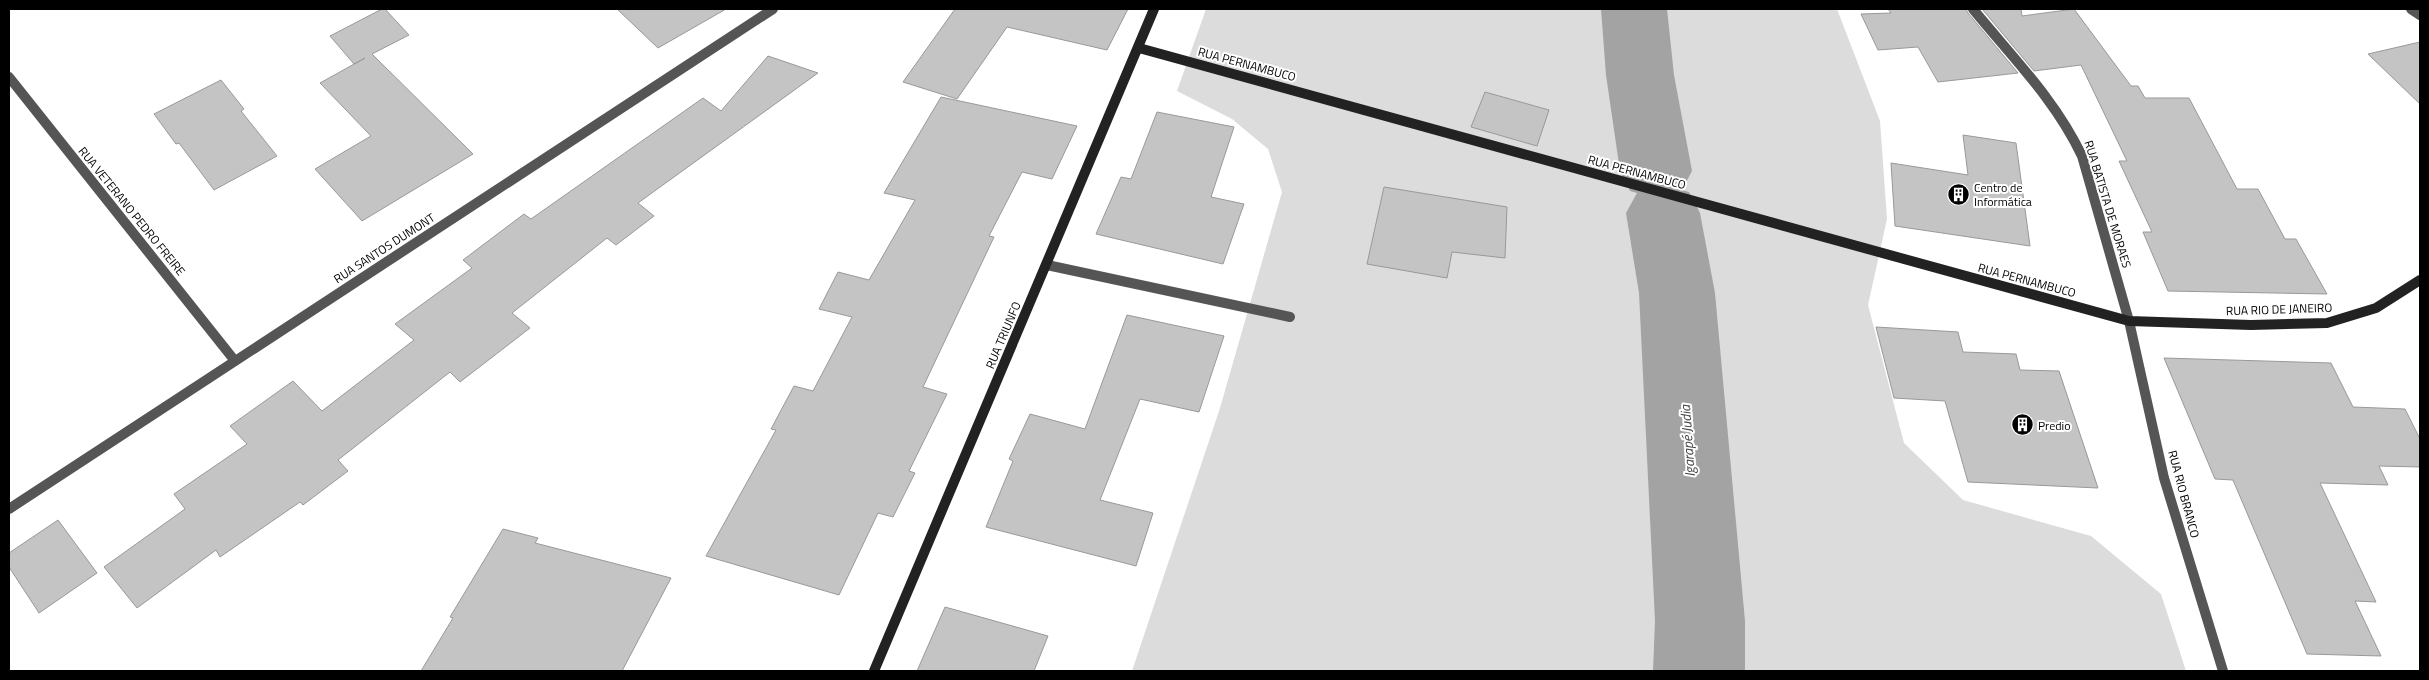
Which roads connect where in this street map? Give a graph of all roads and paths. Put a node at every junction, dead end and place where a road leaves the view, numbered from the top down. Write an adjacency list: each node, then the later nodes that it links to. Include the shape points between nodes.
1 (773, 9): 12 (street, RUA SANTOS DUMONT)
2 (1154, 9): 6 (street, RUA TRIUNFO)
3 (1973, 9): 11 (street, RUA BATISTA DE MORAES, via 2033,76 2072,132 2091,183)
4 (2411, 9): 5 (street)
5 (2420, 15)
6 (1139, 48): 8 (street, RUA TRIUNFO); 11 (street, RUA PERNAMBUCO)
7 (9, 77): 12 (street, RUA VETERANO PEDRO FREIRE)
8 (1046, 264): 10 (street); 14 (street, RUA TRIUNFO)
9 (2420, 280): 11 (street, RUA RIO DE JANEIRO, via 2376,308 2327,322 2251,325)
10 (1290, 317)
11 (2129, 321): 15 (street, RUA RIO BRANCO, via 2164,478)
12 (235, 361): 13 (street, RUA SANTOS DUMONT)
13 (9, 509)
14 (874, 671)
15 (2223, 671)

